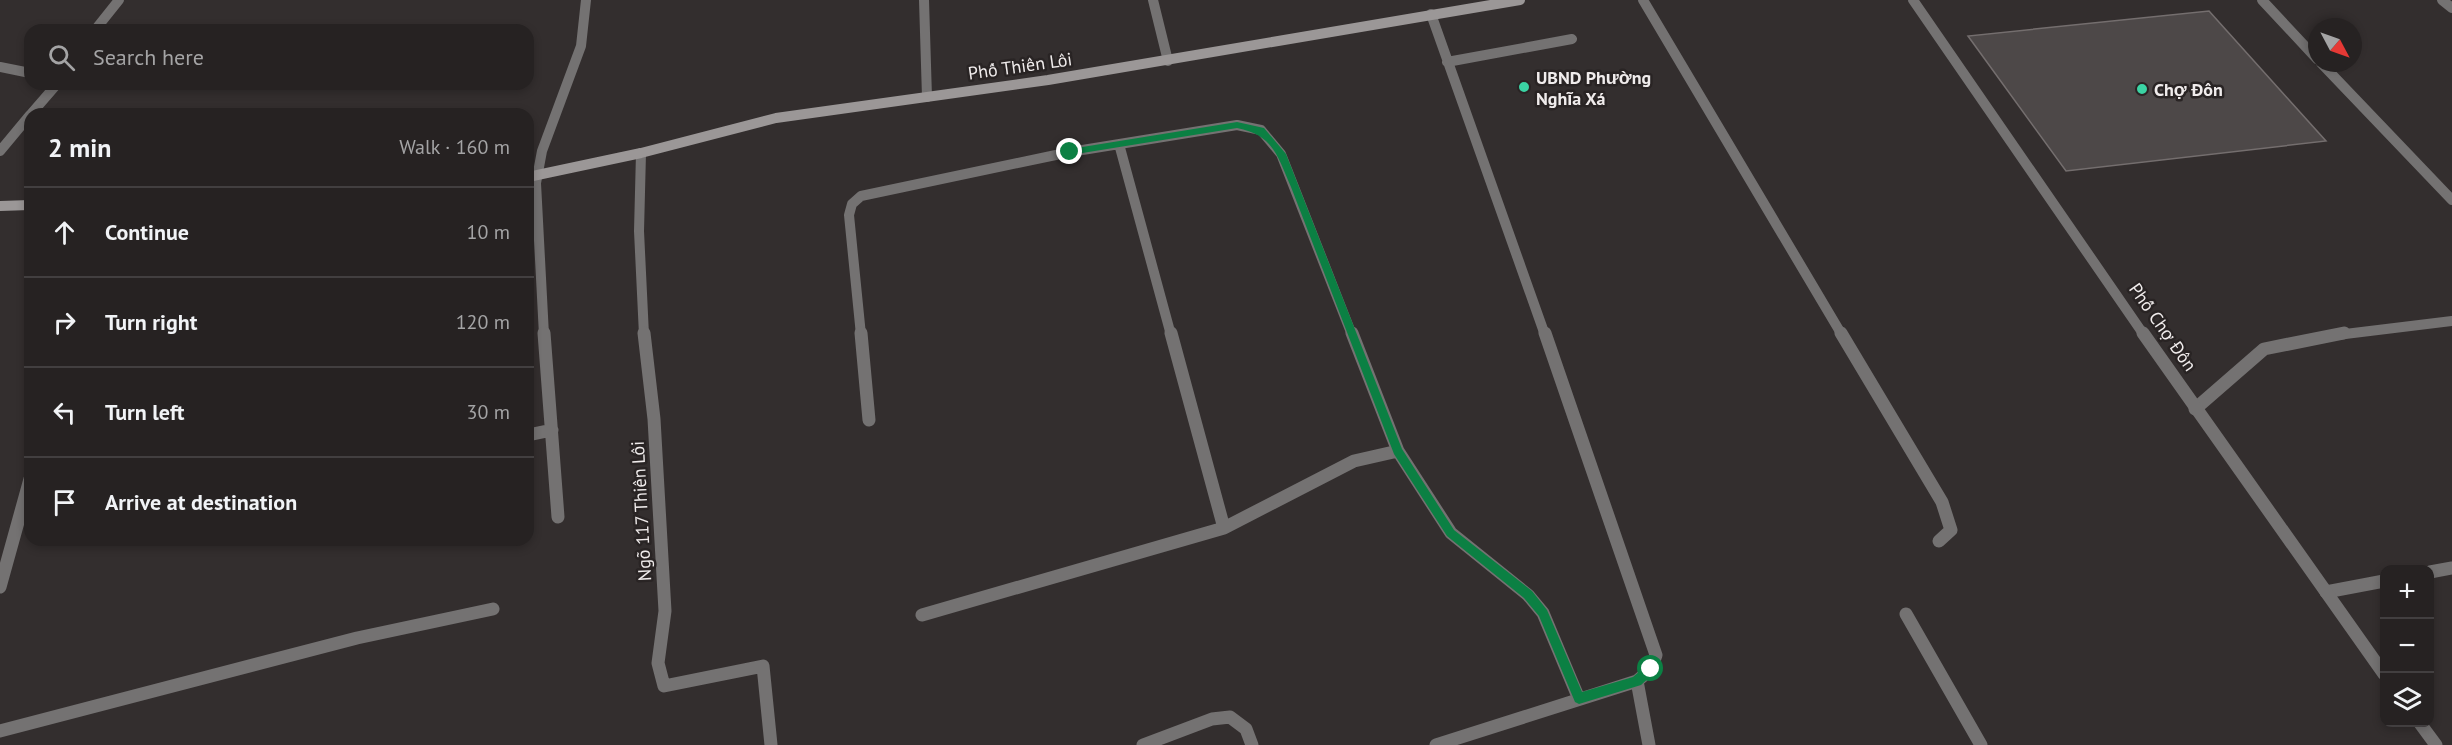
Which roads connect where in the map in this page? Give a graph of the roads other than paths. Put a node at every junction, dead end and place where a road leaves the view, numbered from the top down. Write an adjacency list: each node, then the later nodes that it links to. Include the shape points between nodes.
1 (119, 0): 12 (street)
2 (586, 0): 27 (street, via 580,57)
3 (924, 0): 21 (street)
4 (1154, 0): 15 (street)
5 (1520, 0): 11 (main road, Phố Thiên Lôi)
6 (1643, 0): 42 (street, via 1942,502 1951,530)
7 (1913, 0): 34 (street, Phố Chợ Đôn)
8 (2262, 0): 14 (street)
9 (2442, 0): 10 (street)
10 (2452, 8)
11 (1431, 14): 15 (main road, Phố Thiên Lôi); 16 (street)
12 (100, 24)
13 (1572, 39): 16 (street)
14 (2308, 49)
15 (1168, 61): 21 (main road, Phố Thiên Lôi)
16 (1447, 63): 52 (street, via 1656,655 1651,669)
17 (0, 68): 19 (street)
18 (2330, 72): 29 (street)
19 (24, 73)
20 (52, 90): 22 (street)
21 (927, 96): 26 (main road, Phố Thiên Lôi, via 776,118)
22 (37, 108)
23 (24, 123): 25 (street)
24 (1119, 144): 35 (street, via 879,191 861,196 852,204 849,215); 38 (street, via 1237,125 1261,130 1281,154 1296,187); 41 (street)
25 (0, 151)
26 (641, 153): 28 (main road, Phố Thiên Lôi); 56 (street, Ngõ 117 Thiên Lôi, via 639,231 645,350 654,419 665,611 658,663 664,686 764,666)
27 (534, 171)
28 (534, 176)
29 (2452, 200)
30 (24, 205): 32 (main road)
31 (534, 205): 36 (street)
32 (0, 206)
33 (2452, 321): 34 (street, via 2360,330 2264,350)
34 (2195, 409): 47 (street, Phố Chợ Đôn)
35 (869, 420)
36 (552, 430): 37 (street); 40 (street)
37 (534, 434)
38 (1398, 451): 41 (street, via 1354,461); 53 (street, via 1451,533 1528,595 1543,613)
39 (24, 501): 46 (street)
40 (558, 517)
41 (1224, 528): 50 (street)
42 (1940, 541)
43 (2452, 568): 44 (street)
44 (2434, 571)
45 (2380, 582): 47 (street)
46 (0, 587)
47 (2326, 592): 51 (street, Phố Chợ Đôn)
48 (493, 609): 55 (street, via 357,638)
49 (1906, 614): 61 (street)
50 (922, 615)
51 (2384, 673)
52 (1637, 681): 53 (street); 60 (street)
53 (1579, 699): 59 (street)
54 (2422, 727): 62 (street)
55 (0, 731)
56 (771, 745)
57 (1143, 745): 58 (street, via 1212,719 1230,717 1246,729)
58 (1252, 745)
59 (1436, 745)
60 (1650, 745)
61 (1981, 745)
62 (2436, 745)

